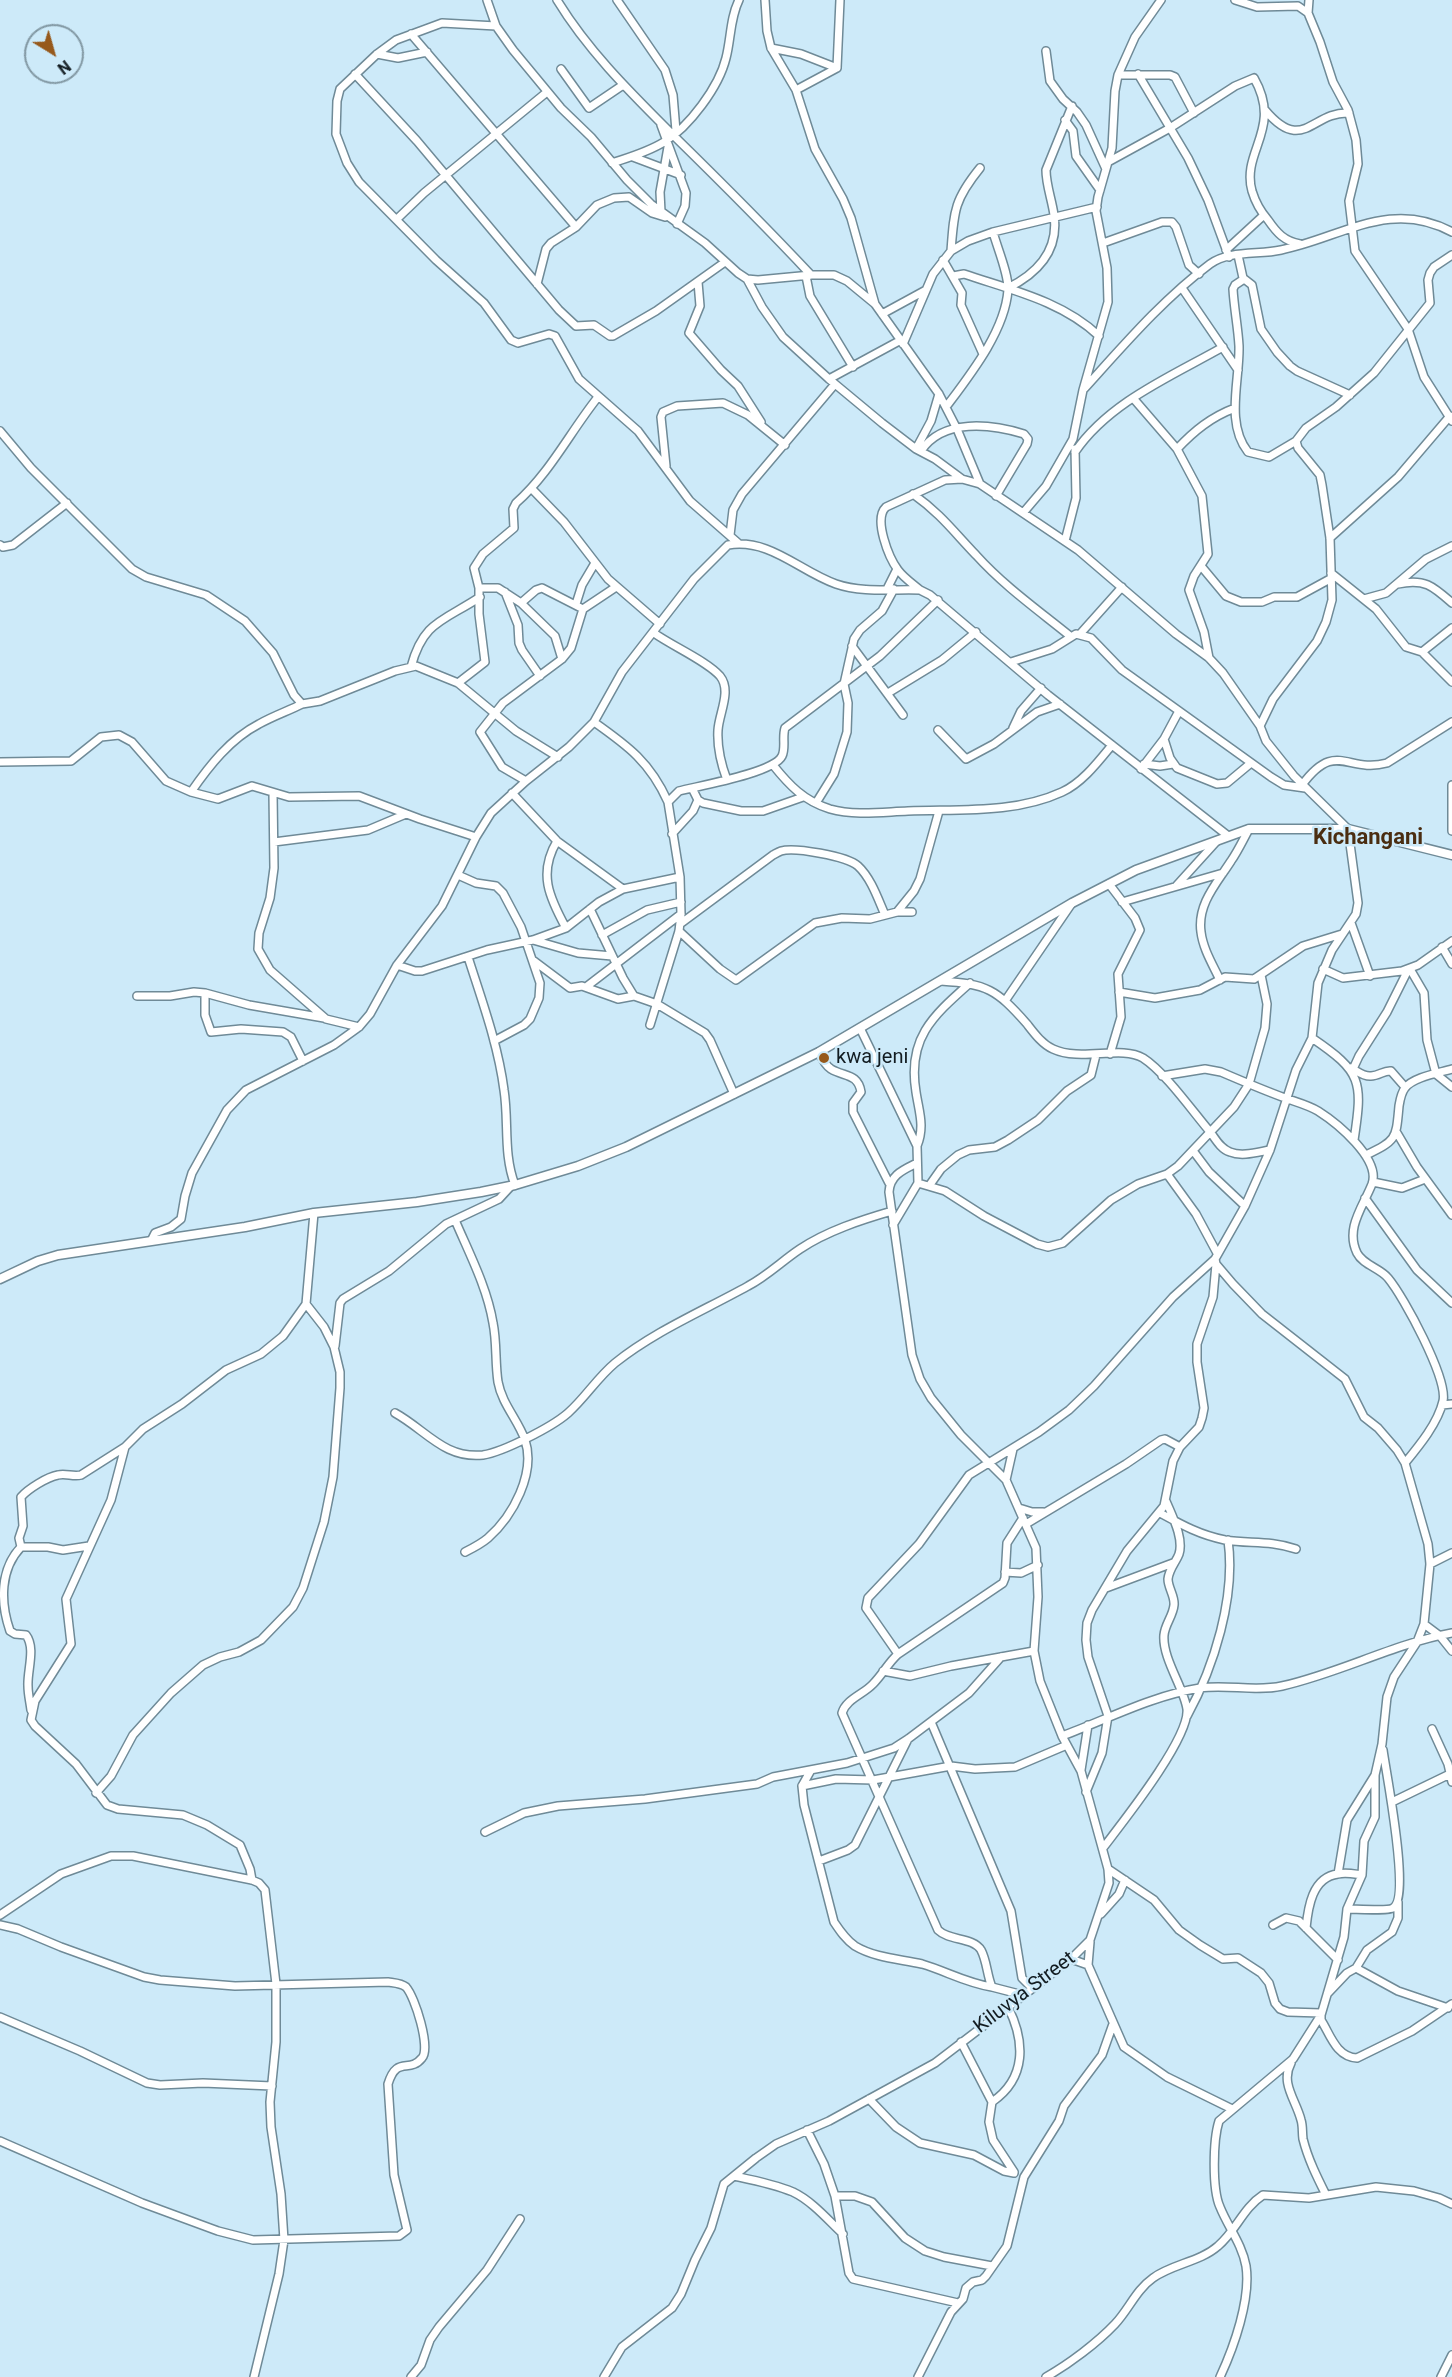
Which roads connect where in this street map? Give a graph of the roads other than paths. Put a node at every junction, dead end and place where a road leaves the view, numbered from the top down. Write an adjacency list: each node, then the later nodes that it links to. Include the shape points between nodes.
1 (487, 0): 11 (street)
2 (557, 0): 22 (street)
3 (617, 0): 33 (street, via 665,70 673,94)
4 (740, 0): 33 (street, via 720,78 710,96)
5 (765, 0): 13 (street)
6 (840, 0): 17 (street)
7 (1161, 0): 21 (street, via 1136,36)
8 (1235, 0): 10 (street, via 1257,7 1298,6)
9 (1309, 0): 10 (street)
10 (1308, 13): 28 (street, via 1333,82)
11 (496, 26): 12 (street, via 442,24); 24 (street)
12 (411, 34): 15 (street); 16 (street)
13 (771, 48): 17 (street); 23 (street)
14 (1046, 51): 25 (street, via 1050,81)
15 (427, 52): 16 (street, via 398,58); 32 (street)
16 (377, 54): 19 (street)
17 (837, 68): 23 (street)
18 (561, 69): 22 (street, via 589,108)
19 (355, 74): 41 (street); 48 (street, via 338,94 336,134 352,173)
20 (1138, 74): 21 (street); 27 (street, via 1175,77); 31 (street)
21 (1118, 75): 37 (street)
22 (623, 86): 30 (street)
23 (796, 90): 72 (street, via 815,149 851,218)
24 (547, 92): 32 (street); 36 (street)
25 (1072, 106): 29 (street); 37 (street)
26 (1265, 110): 27 (street, via 1252,78); 28 (street, via 1281,126 1298,130); 45 (street, via 1250,180)
27 (1194, 113): 31 (street)
28 (1349, 113): 50 (street, via 1358,151 1348,201)
29 (1065, 120): 42 (street, via 1073,131 1076,156); 47 (street, via 1046,170)
30 (660, 122): 33 (street); 34 (street)
31 (1170, 128): 37 (street); 57 (street, via 1198,178)
32 (497, 132): 41 (street); 51 (street)
33 (675, 133): 34 (street); 63 (street)
34 (667, 144): 35 (street); 38 (street); 40 (street)
35 (632, 157): 36 (street); 38 (street)
36 (612, 163): 44 (street)
37 (1107, 166): 42 (street)
38 (664, 168): 40 (street); 44 (street)
39 (980, 168): 56 (street, via 957,203)
40 (681, 175): 49 (street, via 687,199)
41 (446, 176): 48 (street); 68 (street)
42 (1100, 190): 43 (street)
43 (1097, 207): 47 (street); 54 (street)
44 (661, 212): 46 (street)
45 (1264, 215): 55 (street, via 1286,240); 57 (street)
46 (668, 217): 49 (street); 51 (street, via 652,213 624,196 597,205)
47 (1054, 218): 52 (street); 70 (street, via 1054,243 1048,256)
48 (397, 219): 85 (street, via 484,303 511,340 518,343 549,334 555,336 572,369)
49 (677, 224): 61 (street)
50 (1352, 226): 53 (street, via 1410,219); 55 (street); 74 (street, via 1355,251)
51 (576, 227): 68 (street, via 546,249)
52 (993, 232): 56 (street); 70 (street)
53 (1452, 232)
54 (1103, 243): 62 (street, via 1172,222 1189,265); 75 (street, via 1108,302)
55 (1303, 244): 58 (street)
56 (951, 251): 60 (street)
57 (1228, 253): 58 (street); 62 (street)
58 (1238, 255): 66 (street)
59 (1452, 255): 74 (street, via 1432,269 1428,280 1430,303)
60 (943, 260): 64 (street); 71 (street)
61 (725, 262): 65 (street); 67 (street)
62 (1199, 274): 69 (street)
63 (809, 275): 65 (street); 72 (street, via 840,277); 79 (street, via 810,296)
64 (953, 276): 70 (street, via 964,274); 78 (street)
65 (747, 279): 81 (street, via 777,330)
66 (1244, 279): 80 (street, via 1233,289); 84 (street, via 1252,285 1261,329 1283,360 1303,375)
67 (698, 282): 68 (street, via 610,336 598,326 570,323); 90 (street, via 700,306 689,333 738,386)
68 (537, 284)
69 (1182, 288): 77 (street); 82 (street)
70 (1008, 289): 75 (street, via 1060,307); 78 (street)
71 (926, 290): 73 (street); 76 (street)
72 (875, 304): 73 (street)
73 (882, 314): 76 (street)
74 (1408, 329): 84 (street, via 1374,373); 89 (street, via 1424,377)
75 (1099, 336): 82 (street)
76 (902, 342): 79 (street); 83 (street)
77 (1224, 347): 80 (street); 86 (street)
78 (983, 354): 87 (street)
79 (853, 367): 81 (street)
80 (1238, 370): 88 (street)
81 (832, 382): 95 (street); 97 (street)
82 (1083, 390): 93 (street)
83 (939, 394): 87 (street); 97 (street)
84 (1350, 395): 94 (street, via 1306,428)
85 (598, 397): 99 (street, via 638,431); 102 (street)
86 (1133, 398): 96 (street); 98 (street, via 1093,428)
87 (946, 407): 91 (street)
88 (1235, 408): 94 (street, via 1241,440 1253,455 1273,456); 96 (street, via 1207,422)
89 (1451, 417): 108 (street, via 1398,477)
90 (765, 427): 95 (street); 99 (street, via 723,403 668,408 662,417)
91 (957, 429): 97 (street, via 932,438); 101 (street); 104 (street, via 989,426 1026,436 1027,444)
92 (0, 431): 105 (street)
93 (1073, 439): 98 (street); 106 (street, via 1046,486)
94 (1296, 441): 108 (street, via 1320,475)
95 (785, 445): 107 (street, via 742,494 733,510)
96 (1177, 449): 114 (street, via 1203,503 1208,554)
97 (918, 450): 100 (street)
98 (1076, 452): 109 (street, via 1076,498)
99 (666, 468): 107 (street, via 690,501)
100 (962, 479): 101 (street); 103 (street, via 935,483)
101 (980, 484): 104 (street)
102 (532, 489): 113 (street); 120 (street, via 513,509 514,528 478,560 474,568)
103 (913, 494): 115 (street, via 886,507 880,516); 136 (street, via 936,510 1013,592)
104 (996, 496): 106 (street)
105 (67, 503): 111 (street, via 13,545); 150 (street, via 132,569 206,595 252,628 273,652)
106 (1023, 513): 109 (street)
107 (730, 535): 110 (street)
108 (1330, 538): 116 (street)
109 (1065, 541): 119 (street)
110 (738, 543): 121 (street, via 764,547 837,584); 131 (street, via 722,549)
111 (0, 545)
112 (1452, 546): 117 (street, via 1426,559)
113 (595, 563): 118 (street); 129 (street)
114 (1201, 566): 116 (street, via 1226,596 1241,602 1297,597); 139 (street, via 1189,590)
115 (897, 569): 121 (street); 122 (street)
116 (1330, 576): 125 (street); 157 (street, via 1332,600 1321,632 1273,699)
117 (1398, 584): 125 (street, via 1386,593); 128 (street, via 1420,581)
118 (616, 587): 130 (street); 131 (street)
119 (1122, 587): 135 (street); 139 (street)
120 (479, 588): 123 (street); 124 (street)
121 (891, 589): 122 (street); 137 (street, via 882,611 860,630)
122 (920, 590): 126 (street)
123 (504, 591): 127 (street); 144 (street, via 518,625 522,650)
124 (480, 597): 143 (street, via 425,633); 146 (street, via 485,662)
125 (1364, 599): 138 (street, via 1406,646)
126 (938, 600): 133 (street); 142 (street)
127 (521, 603): 129 (street, via 542,588); 140 (street, via 555,636)
128 (1452, 603)
129 (576, 604): 130 (street)
130 (583, 609): 140 (street, via 571,648)
131 (660, 624): 134 (street)
132 (1452, 628): 138 (street)
133 (976, 632): 141 (street); 149 (street, via 942,660)
134 (654, 633): 155 (street, via 622,672); 168 (street, via 716,672 724,683 718,729)
135 (1080, 634): 136 (street); 152 (street, via 1091,638 1122,670)
136 (1070, 636): 141 (street, via 1052,649)
137 (852, 646): 142 (street); 147 (street)
138 (1422, 652): 145 (street)
139 (1209, 658): 157 (street)
140 (562, 659): 144 (street)
141 (1011, 662): 148 (street)
142 (867, 665): 147 (street); 149 (street)
143 (411, 667): 146 (street, via 421,667); 150 (street)
144 (540, 676): 153 (street)
145 (1452, 682)
146 (458, 683): 153 (street)
147 (844, 684): 166 (street, via 785,728 783,754); 179 (street, via 849,716 845,742 834,774)
148 (1041, 688): 151 (street); 159 (street, via 1021,711)
149 (888, 693): 154 (street)
150 (302, 704): 173 (street, via 239,737)
151 (1060, 704): 159 (street, via 1036,712); 161 (street)
152 (1179, 711): 160 (street); 164 (street)
153 (494, 714): 162 (street); 169 (street, via 481,736 502,767)
154 (903, 715)
155 (594, 722): 162 (street); 178 (street, via 643,760 655,774)
156 (1452, 722): 171 (street, via 1387,763 1376,766 1332,760 1321,764 1312,771)
157 (1260, 726): 171 (street, via 1266,741)
158 (938, 730): 159 (street, via 966,759)
159 (1012, 730)
160 (1164, 740): 165 (street); 167 (street)
161 (1112, 745): 167 (street); 180 (street, via 1081,778 1064,791 1041,800 975,811)
162 (558, 757): 169 (street)
163 (0, 762): 173 (street, via 71,761 101,737 119,735 132,742 166,781)
164 (1251, 763): 165 (street, via 1222,784); 171 (street, via 1284,785)
165 (1173, 764): 167 (street)
166 (773, 765): 168 (street); 176 (street)
167 (1143, 766): 187 (street)
168 (727, 780): 172 (street)
169 (526, 781): 175 (street)
170 (1452, 785): 184 (street)
171 (1304, 787): 182 (street)
172 (692, 788): 177 (street); 178 (street, via 679,791)
173 (191, 792): 174 (street, via 218,799 252,786)
174 (273, 793): 181 (street, via 289,797 359,796); 189 (street)
175 (512, 793): 186 (street, via 491,813); 188 (street)
176 (803, 797): 177 (street, via 779,807 752,811); 179 (street)
177 (698, 800): 185 (street)
178 (668, 802): 185 (street)
179 (816, 803): 180 (street, via 853,813)
180 (939, 811): 201 (street, via 920,879)
181 (406, 814): 186 (street); 189 (street, via 368,830)
182 (1348, 828): 183 (street); 190 (street); 205 (street, via 1358,903)
183 (1249, 829): 187 (street); 191 (street)
184 (1452, 831)
185 (672, 834): 193 (street)
186 (476, 837): 192 (street)
187 (1223, 837): 194 (street); 195 (street)
188 (557, 841): 196 (street); 207 (street, via 547,862 548,886)
189 (274, 842): 233 (street, via 270,898 258,950 281,981)
190 (1452, 855)
191 (1223, 873): 195 (street); 223 (street, via 1201,914 1200,932)
192 (459, 875): 211 (street, via 496,886); 216 (street, via 442,906)
193 (680, 877): 196 (street); 197 (street)
194 (1109, 884): 198 (street); 199 (street)
195 (1176, 887): 198 (street)
196 (623, 889): 200 (street)
197 (681, 902): 203 (street); 209 (street, via 647,910)
198 (1122, 902): 227 (street, via 1140,930 1118,974)
199 (1072, 903): 224 (street); 231 (street)
200 (590, 909): 207 (street); 209 (street)
201 (897, 912): 202 (street); 204 (street)
202 (912, 912)
203 (681, 914): 206 (street); 218 (street)
204 (885, 915): 206 (street, via 815,923 736,980); 206 (street, via 872,886 857,866 841,858 792,850 772,855)
205 (1351, 923): 208 (street); 222 (street)
206 (679, 927): 232 (street)
207 (566, 928): 211 (street)
208 (1341, 934): 219 (street); 221 (street, via 1304,946)
209 (602, 935): 213 (street)
210 (1452, 940): 212 (street)
211 (529, 941): 213 (street, via 578,953); 214 (street); 215 (street)
212 (1442, 947): 217 (street); 220 (street)
213 (612, 956): 218 (street)
214 (468, 957): 216 (street, via 422,971); 238 (street)
215 (534, 961): 226 (street, via 566,986); 238 (street, via 540,990 530,1018)
216 (397, 964): 235 (street, via 370,1014)
217 (1452, 964)
218 (616, 965): 226 (street); 230 (street)
219 (1323, 969): 222 (street, via 1343,978); 237 (street, via 1315,999)
220 (1409, 969): 222 (street); 243 (street); 245 (street, via 1424,993 1427,1040)
221 (1261, 975): 223 (street, via 1254,979); 247 (street, via 1267,1017)
222 (1370, 976)
223 (1220, 980): 227 (street, via 1200,990 1155,998)
224 (941, 981): 225 (street); 236 (street)
225 (970, 983): 231 (street, via 989,989); 255 (street, via 933,1018 916,1050 914,1078 922,1128)
226 (586, 987): 230 (street, via 618,999)
227 (1119, 992): 240 (street, via 1121,1017)
228 (205, 993): 229 (street); 233 (street); 242 (street, via 205,1015 211,1032 283,1032 291,1037)
229 (137, 996)
230 (634, 996): 232 (street)
231 (1005, 1001): 241 (street, via 1052,1049)
232 (657, 1004): 234 (street); 250 (street, via 705,1033)
233 (326, 1019): 235 (street)
234 (650, 1026)
235 (358, 1027): 242 (street)
236 (860, 1028): 239 (street); 255 (street)
237 (1312, 1038): 243 (street); 251 (street)
238 (494, 1041): 265 (street, via 505,1093)
239 (819, 1052): 250 (street); 264 (street, via 829,1067 852,1076 860,1084 853,1112)
240 (1110, 1054): 241 (street); 246 (street, via 1133,1053)
241 (1096, 1055): 266 (street, via 1091,1075 1067,1091 1038,1120 995,1147 958,1155)
242 (303, 1061): 274 (street, via 246,1090 227,1110 192,1173 181,1219)
243 (1352, 1069): 248 (street, via 1372,1076 1391,1071); 254 (street, via 1358,1105)
244 (1452, 1069): 245 (street)
245 (1436, 1074): 248 (street); 249 (street)
246 (1162, 1076): 247 (street, via 1205,1069); 252 (street)
247 (1249, 1084): 251 (street); 252 (street)
248 (1405, 1087): 253 (street)
249 (1452, 1087)
250 (734, 1094): 265 (street, via 626,1147)
251 (1287, 1099): 254 (street, via 1318,1111); 256 (street)
252 (1211, 1133): 256 (street, via 1232,1153); 257 (street)
253 (1397, 1133): 258 (street); 261 (street)
254 (1354, 1140): 258 (street)
255 (917, 1146): 259 (street)
256 (1270, 1150): 268 (street)
257 (1194, 1152): 260 (street); 268 (street, via 1215,1179)
258 (1366, 1155): 262 (street)
259 (917, 1163): 263 (street); 264 (street, via 900,1171)
260 (1167, 1174): 266 (street, via 1124,1192 1068,1239 1048,1247); 275 (street, via 1187,1200)
261 (1425, 1179): 262 (street, via 1402,1188); 271 (street)
262 (1373, 1182): 267 (street)
263 (918, 1183): 266 (street); 273 (street)
264 (889, 1184): 269 (street, Kiluvya Street)
265 (513, 1186): 270 (street); 272 (street, via 499,1199)
266 (929, 1186)
267 (1365, 1198): 277 (street, via 1418,1270); 281 (street, via 1354,1226 1355,1246 1362,1259 1386,1276 1406,1304 1443,1382)
268 (1245, 1206): 275 (street)
269 (892, 1212): 273 (street, Kiluvya Street); 283 (street, via 822,1237 750,1285 694,1312 615,1363 568,1413)
270 (314, 1213): 274 (street); 278 (street)
271 (1452, 1215)
272 (455, 1220): 279 (street, via 435,1231 389,1271 343,1299); 283 (street, via 488,1300 502,1397)
273 (893, 1225): 287 (street, Kiluvya Street, via 912,1355 920,1379 947,1418)
274 (152, 1239): 276 (street, via 58,1255)
275 (1216, 1258): 285 (street, via 1213,1297 1197,1344 1204,1408 1199,1427); 286 (street, via 1173,1297 1069,1410); 288 (street, via 1233,1284 1262,1314 1345,1379 1364,1417 1388,1438)
276 (0, 1279)
277 (1451, 1300)
278 (306, 1304): 279 (street); 284 (street, via 272,1347 226,1370 143,1429)
279 (334, 1347): 339 (street, via 340,1388 336,1458 324,1522 293,1607 261,1640 203,1665 171,1693 133,1735 111,1776)
280 (1452, 1404): 281 (street)
281 (1442, 1405): 288 (street)
282 (395, 1413): 283 (street, via 449,1452 483,1455)
283 (524, 1438): 300 (street, via 528,1466 517,1497 498,1528)
284 (125, 1447): 297 (street, via 111,1500); 298 (street, via 81,1474 58,1474 26,1492 20,1503)
285 (1180, 1448): 290 (street, via 1173,1461); 292 (street, via 1161,1440)
286 (1013, 1449): 287 (street); 289 (street)
287 (989, 1462): 289 (street, Kiluvya Street); 313 (street, via 969,1475 926,1536 868,1598 869,1615)
288 (1405, 1463): 303 (street)
289 (1006, 1480): 291 (street, Kiluvya Street)
290 (1166, 1501): 293 (street); 294 (street)
291 (1019, 1508): 292 (street); 295 (street, Kiluvya Street)
292 (1043, 1512): 295 (street)
293 (1160, 1513): 294 (street); 306 (street, via 1134,1542)
294 (1173, 1520): 296 (street, via 1195,1533); 302 (street, via 1180,1550)
295 (1025, 1521): 304 (street, Kiluvya Street); 305 (street, via 1007,1543)
296 (1228, 1540): 299 (street); 316 (street, via 1230,1582)
297 (89, 1546): 298 (street, via 63,1550); 318 (street, via 66,1599 71,1644 40,1691)
298 (21, 1547): 318 (street, via 5,1564 0,1598 10,1631 28,1637)
299 (1296, 1549)
300 (465, 1552)
301 (1452, 1553): 303 (street)
302 (1173, 1563): 306 (street); 317 (street, via 1168,1579 1174,1608 1163,1640)
303 (1430, 1564): 307 (street)
304 (1038, 1565): 305 (street, via 1021,1573); 311 (street, Kiluvya Street)
305 (1005, 1572): 313 (street, via 997,1587)
306 (1106, 1588): 319 (street, via 1092,1610 1086,1640)
307 (1425, 1624): 309 (street); 310 (street)
308 (1452, 1633): 309 (street)
309 (1440, 1636): 310 (street); 312 (street)
310 (1417, 1642): 316 (street, via 1279,1686); 326 (street, via 1394,1677 1387,1697)
311 (1034, 1651): 314 (street); 324 (street, Kiluvya Street, via 1040,1682)
312 (1452, 1651)
313 (898, 1654): 315 (street)
314 (1000, 1657): 315 (street, via 910,1676); 321 (street, via 969,1693)
315 (883, 1671): 328 (street, via 872,1686 843,1709 843,1718)
316 (1202, 1688): 317 (street); 320 (street)
317 (1180, 1692): 319 (street); 320 (street)
318 (31, 1713): 339 (street, via 35,1726 76,1764)
319 (1108, 1716): 322 (street); 338 (street, via 1102,1753)
320 (1186, 1718): 343 (street, via 1161,1768)
321 (931, 1722): 325 (street); 329 (street)
322 (1088, 1725): 324 (street); 331 (street)
323 (1432, 1730): 332 (street)
324 (1062, 1736): 327 (street, Kiluvya Street)
325 (908, 1739): 328 (street); 334 (street)
326 (1382, 1744): 333 (street); 341 (street)
327 (1067, 1745): 329 (street, via 1015,1767); 331 (street, Kiluvya Street)
328 (862, 1758): 330 (street); 335 (street)
329 (951, 1766): 334 (street); 364 (street, via 1011,1911 1022,1978)
330 (811, 1770): 337 (street); 342 (street, via 754,1785 558,1806 524,1813)
331 (1081, 1771): 338 (street, Kiluvya Street)
332 (1451, 1774): 336 (street); 341 (street)
333 (1375, 1775): 346 (street, via 1347,1820); 347 (street, via 1375,1817 1364,1841)
334 (889, 1777): 335 (street); 340 (street)
335 (873, 1780): 337 (street, via 836,1779); 340 (street)
336 (1452, 1782)
337 (802, 1786): 344 (street, via 810,1835)
338 (1086, 1792): 343 (street, Kiluvya Street)
339 (96, 1793): 348 (street, via 112,1807 183,1815 232,1839 242,1848)
340 (880, 1796): 344 (street, via 853,1848); 363 (street, via 938,1930 980,1948)
341 (1392, 1802): 350 (street, via 1398,1845)
342 (485, 1832)
343 (1103, 1848): 345 (street, Kiluvya Street)
344 (819, 1861): 363 (street, via 834,1922 855,1946 921,1964 971,1984)
345 (1108, 1869): 349 (street); 353 (street, Kiluvya Street, via 1109,1883)
346 (1338, 1874): 347 (street); 356 (street, via 1322,1882 1311,1896)
347 (1362, 1875): 351 (street)
348 (252, 1880): 352 (street, via 133,1856 111,1856 61,1874); 362 (street, via 262,1886 267,1896)
349 (1125, 1880): 353 (street, via 1119,1894); 369 (street, via 1154,1900 1179,1930 1200,1945 1223,1959 1238,1958 1261,1973 1280,2009)
350 (1398, 1902): 351 (street, via 1387,1910); 361 (street, via 1398,1918 1392,1932 1367,1950)
351 (1347, 1909): 359 (street)
352 (0, 1915)
353 (1097, 1919): 357 (street, Kiluvya Street)
354 (0, 1925): 362 (street, via 144,1977 235,1986)
355 (1273, 1925): 356 (street, via 1292,1918)
356 (1306, 1928): 359 (street)
357 (1090, 1940): 358 (street, Kiluvya Street); 360 (street)
358 (1071, 1959): 360 (street); 364 (street, Kiluvya Street)
359 (1338, 1960): 365 (street)
360 (1088, 1965): 371 (street)
361 (1356, 1968): 365 (street); 367 (street, via 1398,1991)
362 (276, 1984): 374 (street); 389 (street, via 401,1984 414,2001 426,2049 415,2063 396,2067 388,2084 394,2175 406,2233)
363 (992, 1987): 366 (street)
364 (1032, 1988): 366 (street, Kiluvya Street)
365 (1328, 1994): 369 (street)
366 (1023, 1995): 368 (street, Kiluvya Street)
367 (1450, 2006): 369 (street, via 1412,2031 1357,2058 1335,2046)
368 (1008, 2007): 372 (street, Kiluvya Street); 376 (street, via 1020,2042 1017,2071 1007,2091)
369 (1321, 2014): 373 (street)
370 (0, 2017): 374 (street, via 147,2082)
371 (1113, 2024): 377 (street, via 1124,2047 1132,2054 1167,2077); 382 (street, via 1102,2055 1064,2106 1059,2121)
372 (961, 2042): 375 (street, Kiluvya Street, via 935,2063); 376 (street)
373 (1293, 2059): 377 (street); 383 (street, via 1287,2070 1287,2084 1302,2123 1311,2165)
374 (272, 2086): 389 (street, via 271,2127)
375 (869, 2099): 378 (street, Kiluvya Street); 380 (street, via 896,2127 920,2143 974,2155)
376 (992, 2102): 380 (street, via 989,2130)
377 (1232, 2109): 387 (street, via 1219,2121 1214,2150 1217,2199)
378 (807, 2130): 381 (street, Kiluvya Street, via 776,2145); 384 (street)
379 (0, 2142): 389 (street, via 142,2204 218,2231 253,2240)
380 (1014, 2173): 382 (street)
381 (734, 2176): 388 (street, via 794,2192); 395 (street, Kiluvya Street, via 724,2184 711,2228 672,2308 622,2347)
382 (1024, 2177): 390 (street, via 1007,2246)
383 (1326, 2195): 385 (street, via 1376,2187 1414,2191); 387 (street, via 1297,2199 1263,2195)
384 (835, 2196): 388 (street); 390 (street, via 855,2196 872,2202 905,2238 925,2251)
385 (1452, 2204)
386 (520, 2219): 394 (street, via 487,2270 430,2340 421,2365)
387 (1232, 2231): 397 (street, via 1209,2252 1151,2279 1114,2325); 398 (street, via 1242,2249 1247,2278 1238,2331)
388 (843, 2234): 391 (street, via 849,2273 858,2282)
389 (284, 2240): 393 (street)
390 (992, 2266): 391 (street, via 982,2280 969,2285)
391 (958, 2304): 396 (street)
392 (1452, 2355): 399 (street)
393 (255, 2377)
394 (411, 2377)
395 (604, 2377)
396 (918, 2377)
397 (1046, 2377)
398 (1220, 2377)
399 (1441, 2377)

